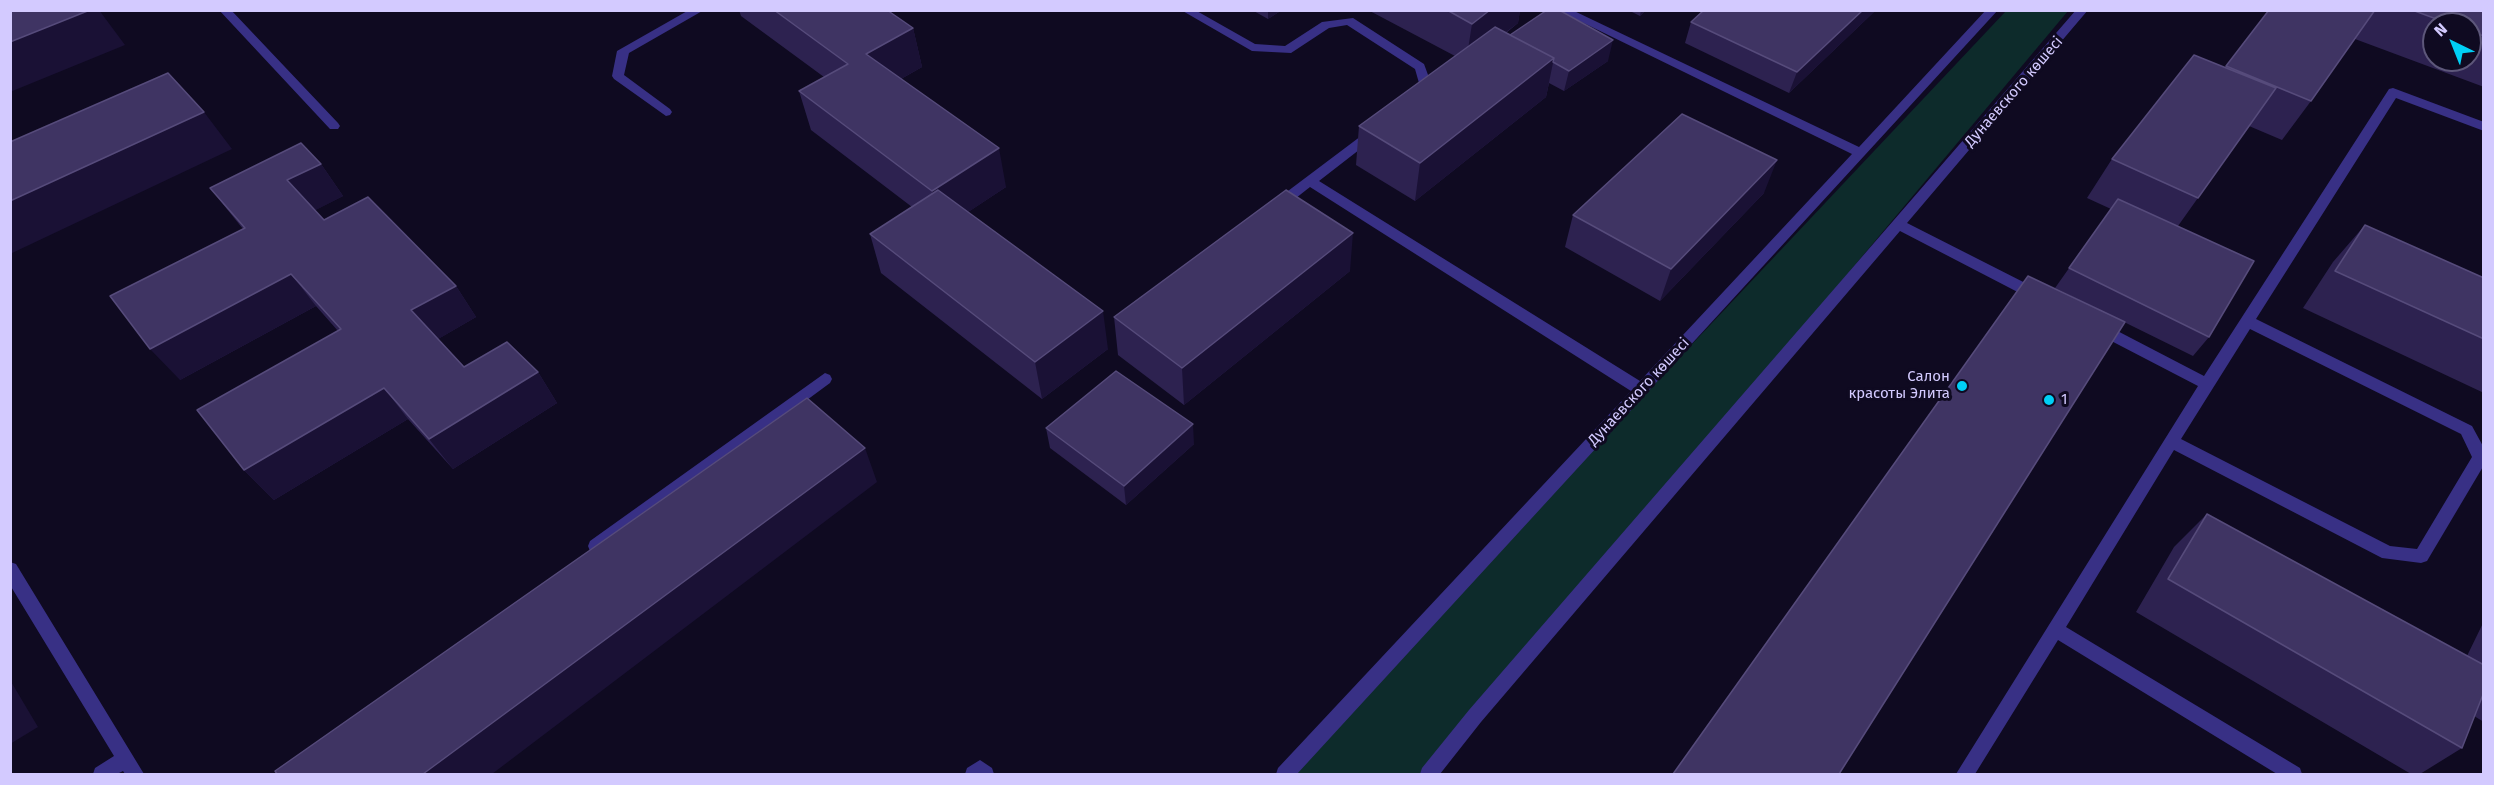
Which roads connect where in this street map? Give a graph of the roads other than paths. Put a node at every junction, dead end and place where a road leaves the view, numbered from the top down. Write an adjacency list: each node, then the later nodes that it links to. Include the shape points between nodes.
1 (224, 10): 9 (street)
2 (699, 10): 8 (street, via 623,51 618,76)
3 (1186, 10): 7 (street, via 1251,47 1287,50 1326,25 1348,21 1420,68 1428,91)
4 (1562, 10): 12 (street)
5 (1993, 10): 12 (street, Дунаевского көшесі)
6 (2084, 10): 15 (street, Дунаевского көшесі)
7 (1410, 105)
8 (666, 112)
9 (334, 126)
10 (1383, 126): 13 (street)
11 (2484, 127): 17 (street, via 2393,92)
12 (1861, 153): 21 (street, Дунаевского көшесі)
13 (1310, 181): 14 (street); 21 (street)
14 (1263, 217)
15 (1899, 225): 16 (street); 31 (street, Дунаевского көшесі, via 1482,707)
16 (2048, 301)
17 (2247, 321): 20 (street); 22 (street, via 2467,430 2480,457 2421,556 2388,553)
18 (2091, 323): 20 (street)
19 (825, 380): 23 (street)
20 (2207, 384): 22 (street)
21 (1642, 390): 30 (street, Дунаевского көшесі)
22 (2172, 442): 25 (street)
23 (583, 556)
24 (10, 569): 26 (street)
25 (2055, 629): 32 (street); 33 (street)
26 (130, 767): 27 (street)
27 (102, 774)
28 (974, 774): 29 (street, via 980,769)
29 (985, 774)
30 (1285, 774)
31 (1429, 774)
32 (1965, 774)
33 (2293, 774)

